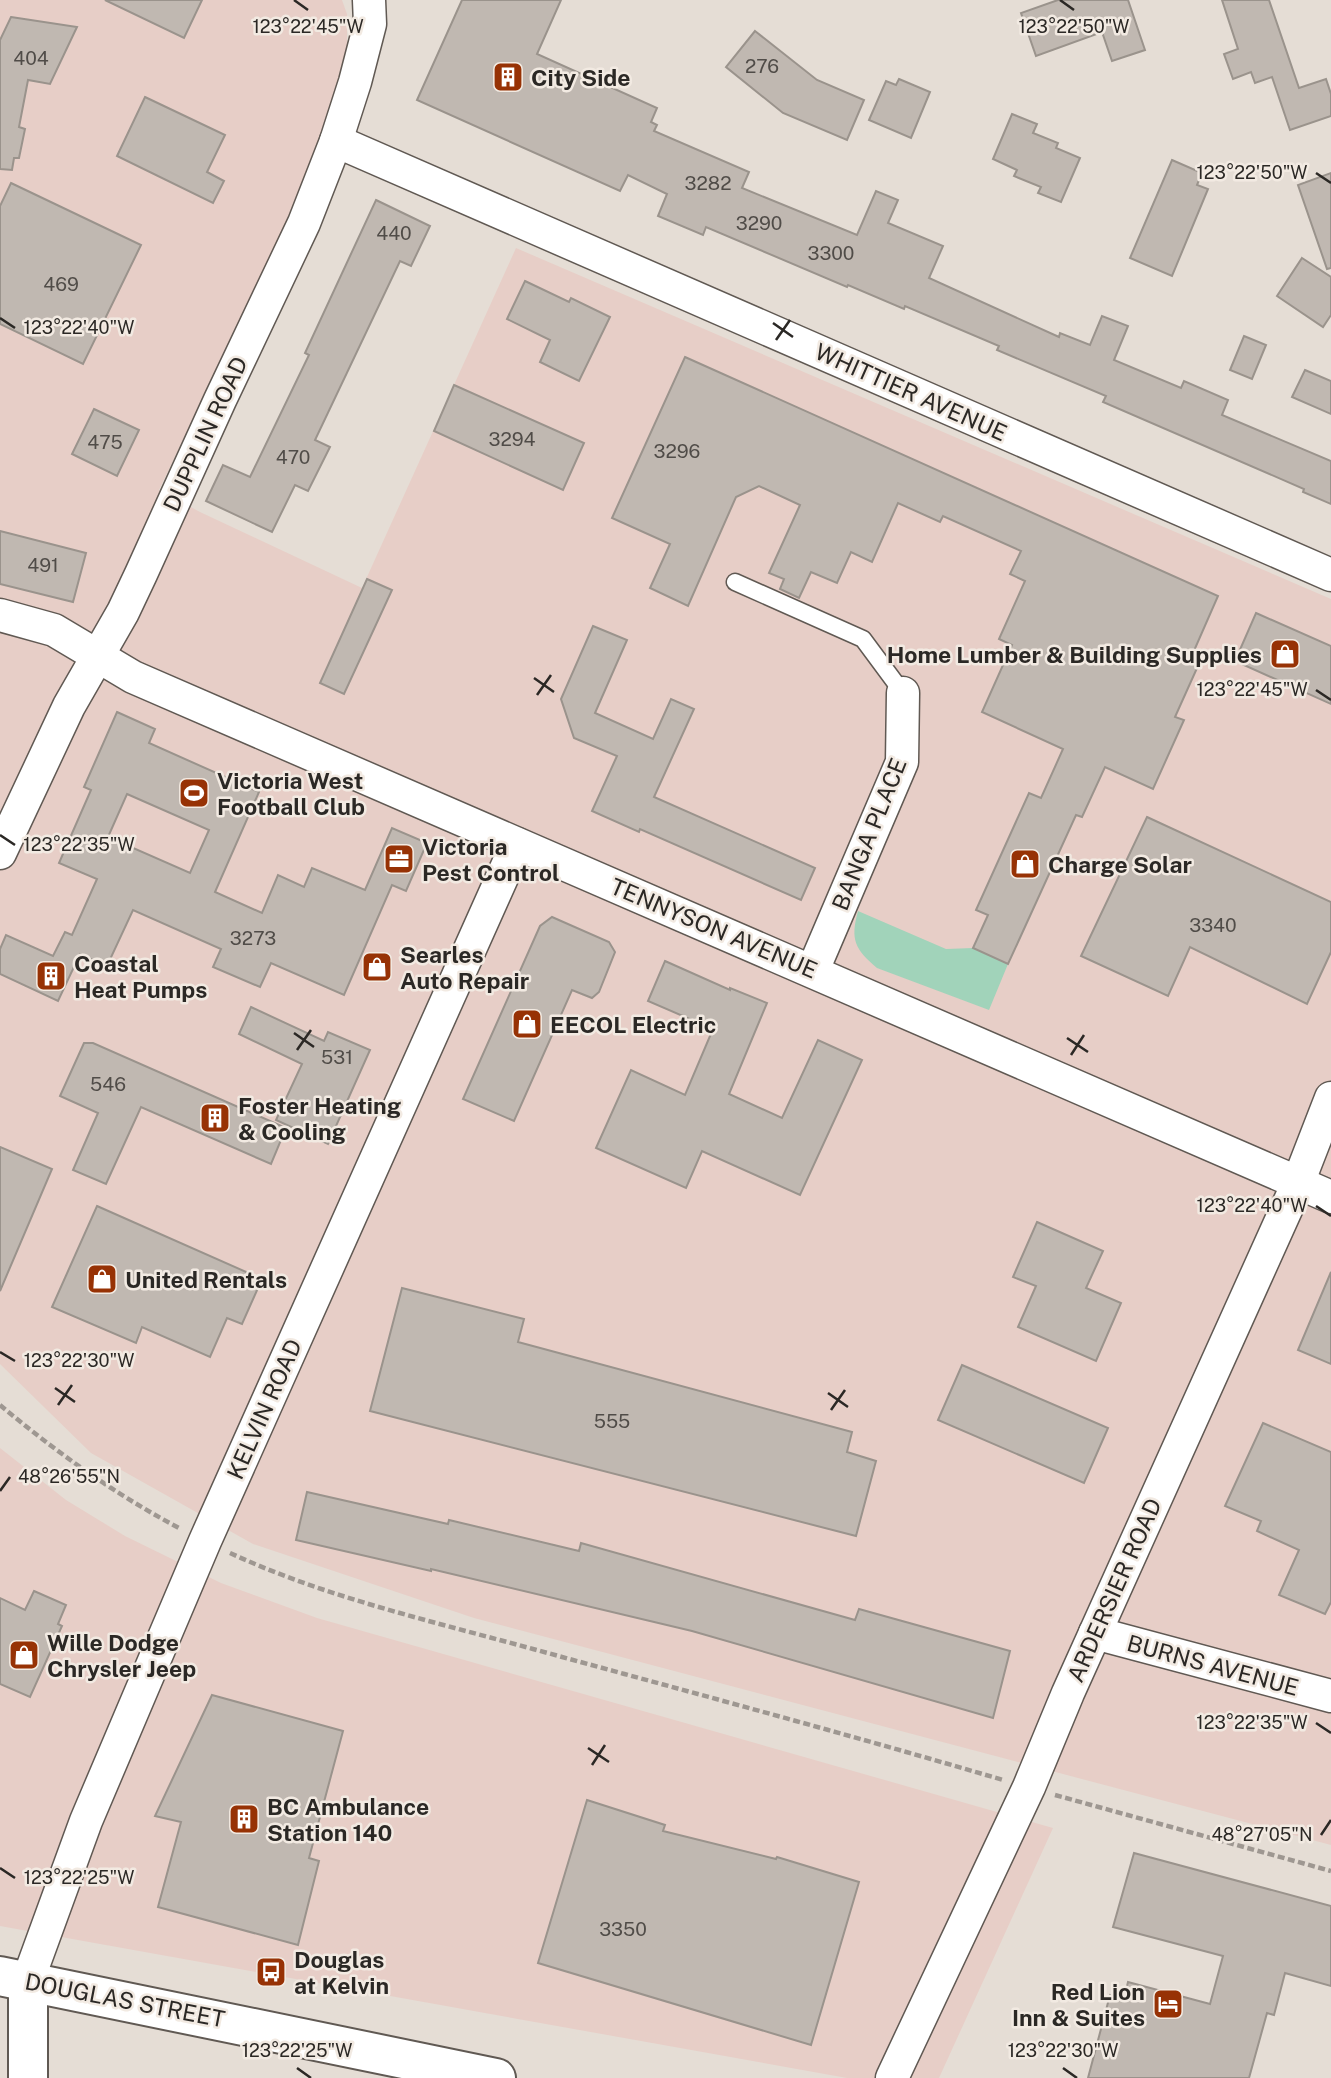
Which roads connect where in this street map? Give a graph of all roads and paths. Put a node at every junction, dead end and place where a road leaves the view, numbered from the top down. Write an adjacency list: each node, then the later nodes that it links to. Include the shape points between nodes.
1 (369, 0): 2 (street, DUPPLIN ROAD, via 366,44)
2 (336, 141): 3 (street, WHITTIER AVENUE); 6 (street, DUPPLIN ROAD, via 304,223 137,583)
3 (1331, 575)
4 (735, 582): 7 (lane, via 863,639)
5 (0, 614): 6 (street, TENNYSON AVENUE, via 54,630)
6 (98, 656): 8 (street, TENNYSON AVENUE, via 133,677); 9 (street, DUPPLIN ROAD, via 69,706)
7 (904, 693): 10 (street, BANGA PLACE, via 902,762)
8 (517, 844): 10 (street, TENNYSON AVENUE); 15 (street, KELVIN ROAD)
9 (0, 853)
10 (813, 970): 12 (street, TENNYSON AVENUE)
11 (1331, 1098): 12 (street, ARDERSIER ROAD)
12 (1298, 1183): 13 (street, TENNYSON AVENUE); 16 (street, ARDERSIER ROAD)
13 (1331, 1196)
14 (0, 1405): 15 (path, via 82,1468)
15 (205, 1541): 18 (path, via 264,1568 406,1614); 20 (street, KELVIN ROAD)
16 (1095, 1633): 17 (street, BURNS AVENUE); 18 (street, ARDERSIER ROAD)
17 (1331, 1696)
18 (1029, 1787): 19 (path); 23 (street, ARDERSIER ROAD)
19 (1331, 1871)
20 (14, 1978): 21 (main road); 22 (main road, DOUGLAS STREET)
21 (29, 2078)
22 (496, 2078)
23 (892, 2078)

